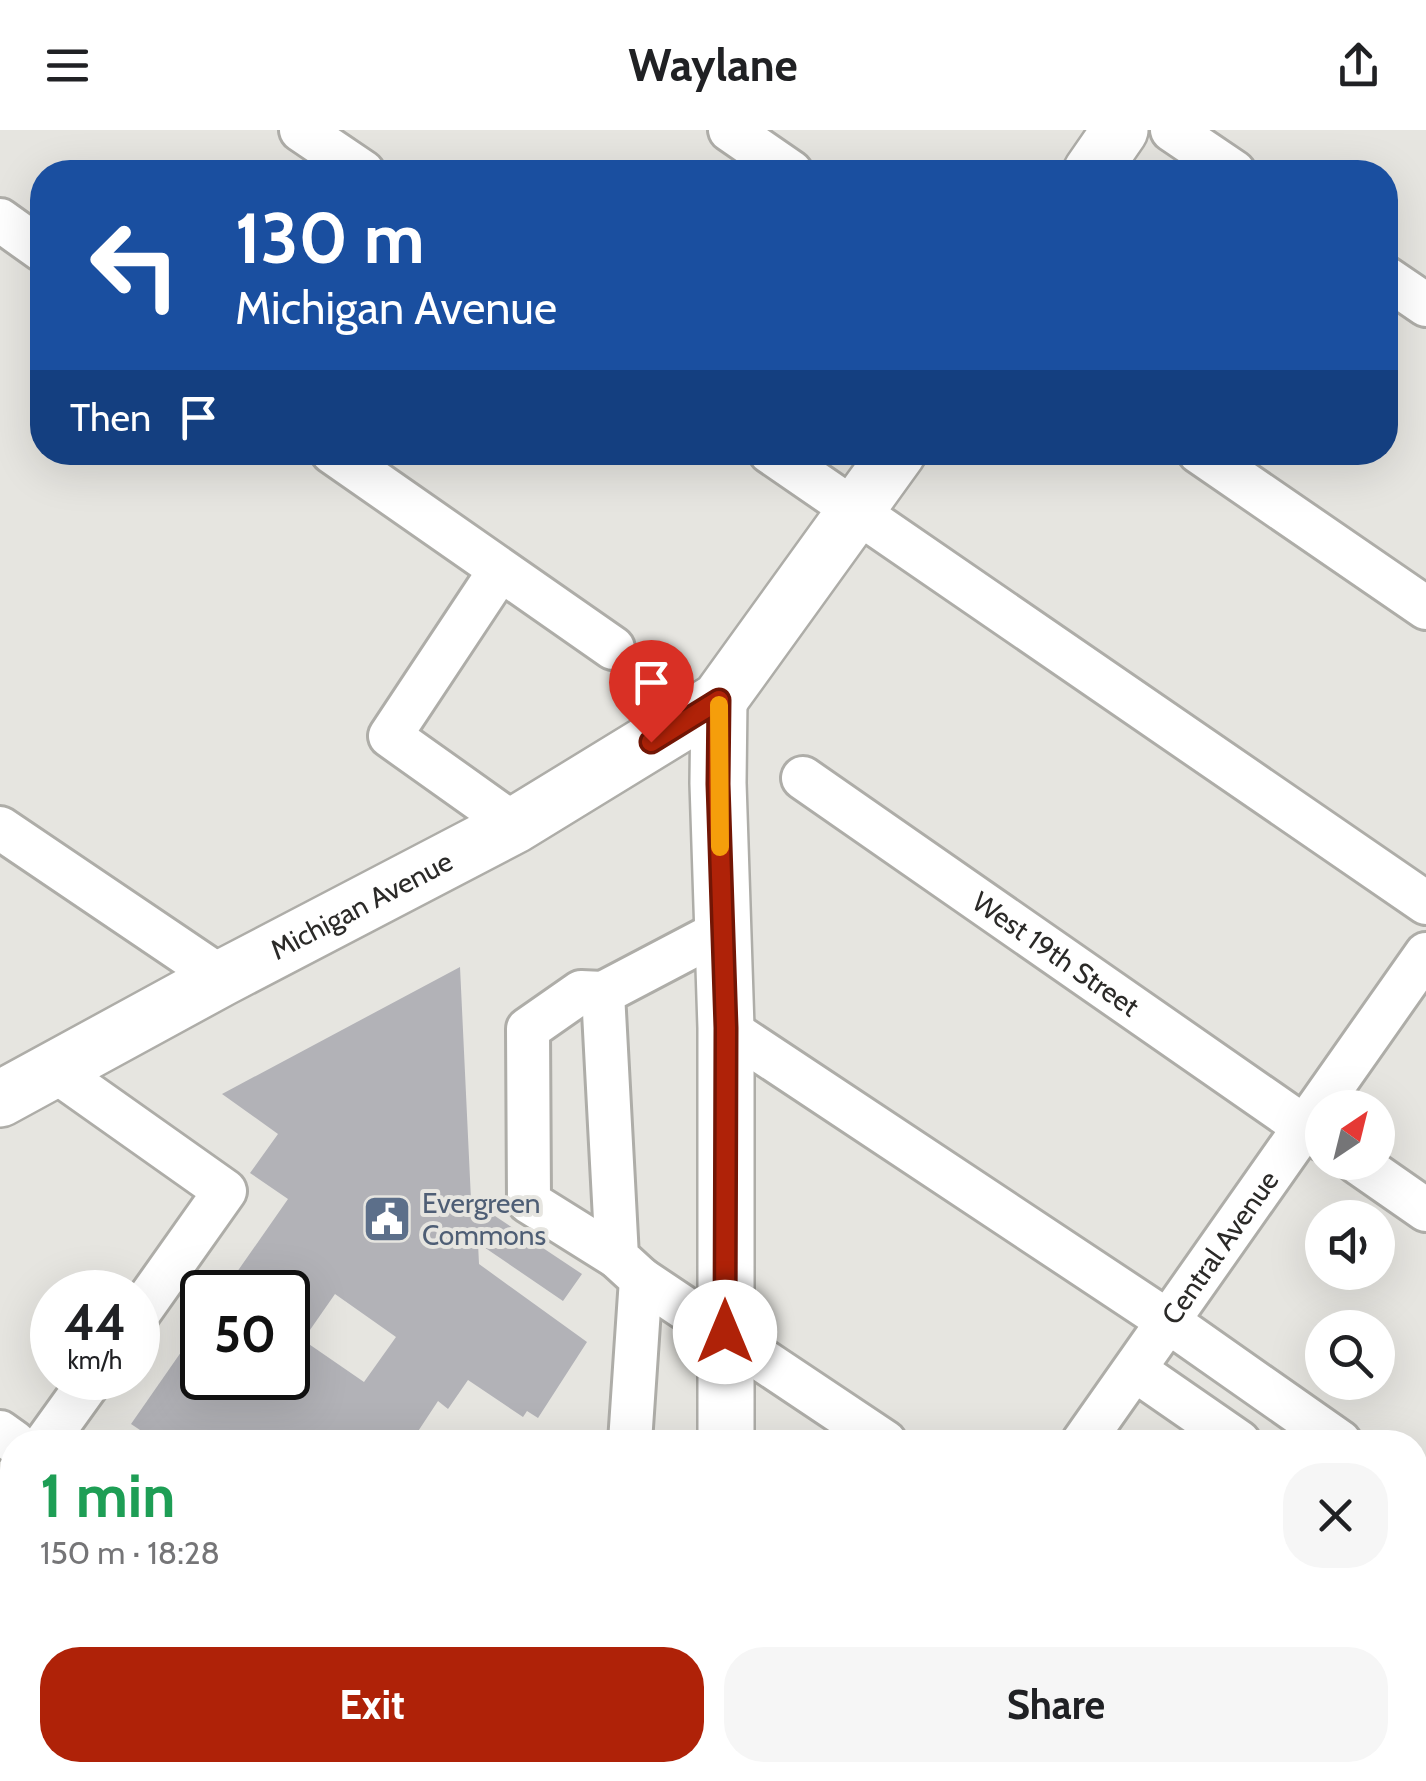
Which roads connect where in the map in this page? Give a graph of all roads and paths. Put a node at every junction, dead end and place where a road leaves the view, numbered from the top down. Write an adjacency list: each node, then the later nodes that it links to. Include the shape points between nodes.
1 (302, 130): 5 (street)
2 (730, 130): 6 (street)
3 (1120, 130): 7 (main road)
4 (1172, 130): 8 (street)
5 (346, 160)
6 (774, 160)
7 (1099, 160)
8 (1216, 160)
9 (0, 220): 10 (street)
10 (30, 241)
11 (1398, 286): 12 (street)
12 (1426, 305)
13 (351, 465): 18 (street)
14 (789, 465): 17 (street)
15 (889, 465): 17 (main road)
16 (1218, 465): 19 (street)
17 (857, 511): 21 (main road); 25 (street)
18 (500, 570): 20 (street); 23 (street, via 390,736)
19 (1426, 608)
20 (613, 648)
21 (719, 700): 23 (main road, Michigan Avenue); 26 (main road)
22 (803, 778): 34 (street, West 19th Street)
23 (515, 825): 28 (main road, Michigan Avenue)
24 (0, 828): 28 (street)
25 (1426, 902)
26 (723, 930): 29 (street); 30 (main road)
27 (1426, 954): 32 (street, Central Avenue)
28 (222, 978): 31 (main road, Michigan Avenue)
29 (602, 994): 38 (street); 38 (street, via 581,992 528,1029 529,1202)
30 (726, 1028): 40 (street); 41 (main road)
31 (54, 1070): 33 (main road, Michigan Avenue); 39 (street, via 226,1191)
32 (1341, 1090)
33 (0, 1100)
34 (1305, 1128)
35 (1305, 1146): 40 (street, Central Avenue)
36 (1384, 1180): 37 (street)
37 (1426, 1210)
38 (629, 1268): 41 (street); 45 (street)
39 (160, 1283)
40 (1168, 1322): 42 (street, Central Avenue); 50 (street)
41 (725, 1332): 46 (main road); 47 (street)
42 (1134, 1370): 48 (street, Central Avenue); 49 (street)
43 (76, 1400): 44 (street)
44 (55, 1430)
45 (630, 1430)
46 (726, 1430)
47 (868, 1430)
48 (1092, 1430)
49 (1222, 1430)
50 (1323, 1430)

